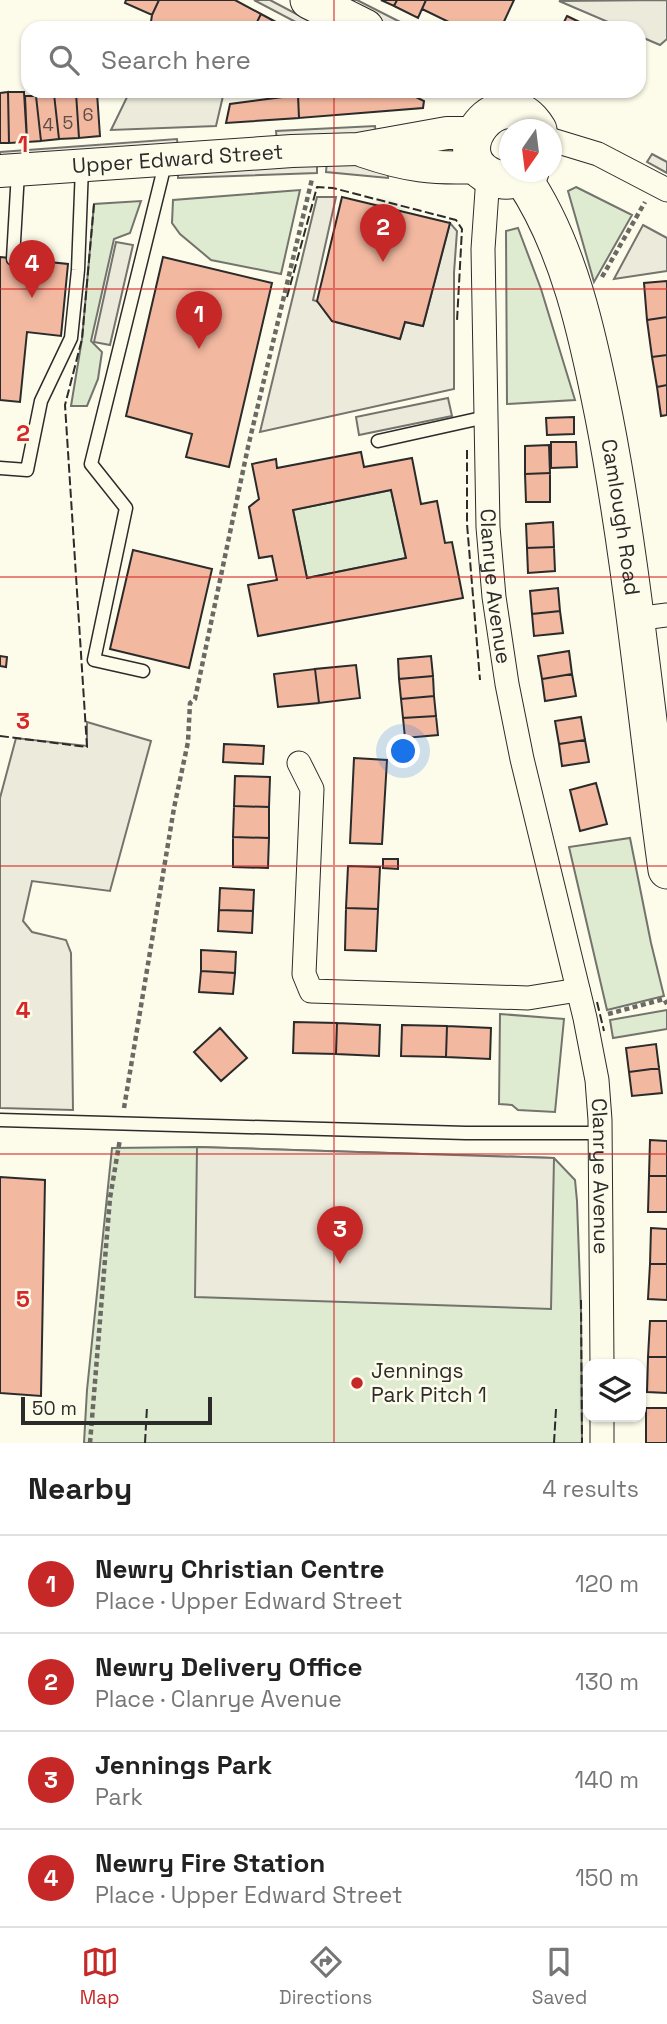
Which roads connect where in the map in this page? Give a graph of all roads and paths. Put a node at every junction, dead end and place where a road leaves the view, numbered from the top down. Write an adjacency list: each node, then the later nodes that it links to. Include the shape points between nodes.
1 (309, 0): 2 (main road)
2 (351, 21)
3 (504, 119): 4 (main road, via 508,110)
4 (529, 119)
5 (562, 144): 11 (street, via 598,155)
6 (493, 147): 7 (main road, Upper Edward Street, via 443,169 399,163 358,149); 13 (main road, Camlough Road, via 541,205); 14 (street, Clanrye Avenue, via 483,249)
7 (326, 149): 8 (main road, Upper Edward Street); 24 (path, via 312,178 248,447 195,699 190,703 188,742)
8 (166, 159): 9 (main road, Upper Edward Street); 18 (lane, via 91,464 126,508 94,660)
9 (82, 165): 10 (main road, Upper Edward Street); 16 (lane, via 71,338 41,401 27,470)
10 (9, 170): 12 (lane)
11 (661, 187): 13 (path)
12 (13, 259)
13 (579, 313): 17 (main road, Camlough Road)
14 (486, 417): 15 (lane); 21 (street, Clanrye Avenue, via 488,527 507,684)
15 (379, 441)
16 (0, 468)
17 (651, 617): 20 (main road, Camlough Road)
18 (143, 671)
19 (299, 763): 21 (street, via 312,789 304,974 311,990 528,998)
20 (667, 870)
21 (578, 990): 26 (street, Clanrye Avenue, via 597,1080)
22 (667, 1004): 23 (path, via 664,999)
23 (604, 1015)
24 (124, 1108)
25 (0, 1120): 26 (lane)
26 (600, 1133): 28 (street, Clanrye Avenue)
27 (121, 1135): 30 (path, via 110,1198)
28 (601, 1359)
29 (602, 1422): 31 (street)
30 (90, 1443)
31 (602, 1443)

